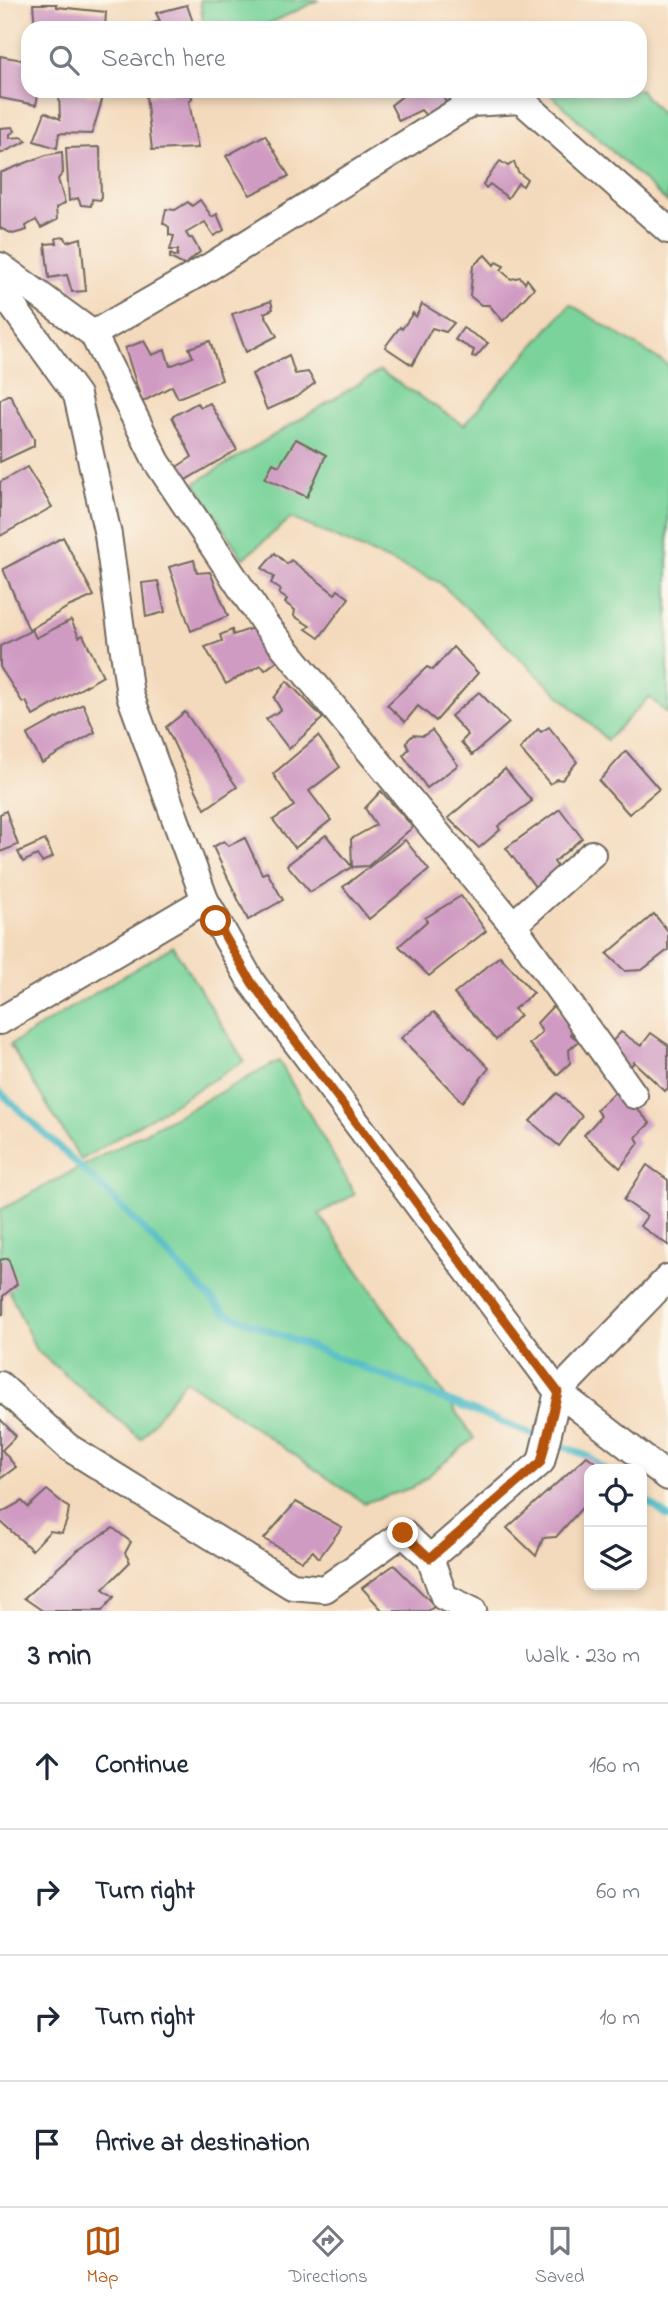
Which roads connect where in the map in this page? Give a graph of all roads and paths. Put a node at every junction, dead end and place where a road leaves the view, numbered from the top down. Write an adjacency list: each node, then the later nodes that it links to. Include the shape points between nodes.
1 (668, 230): 4 (street, via 521,100 471,103 211,266)
2 (0, 266): 4 (street)
3 (0, 289): 6 (street, via 77,395 108,535 130,695)
4 (93, 334): 7 (street, via 157,462 264,624)
5 (592, 854): 7 (street)
6 (205, 900): 8 (street); 12 (street, via 252,983)
7 (513, 925): 9 (street)
8 (0, 1021)
9 (635, 1095)
10 (668, 1278): 12 (street)
11 (0, 1385): 14 (street, via 68,1447 292,1586 325,1589 403,1533)
12 (558, 1392): 13 (street); 14 (street, via 541,1462)
13 (668, 1477)
14 (430, 1558): 15 (street, via 444,1597)
15 (473, 1611)

